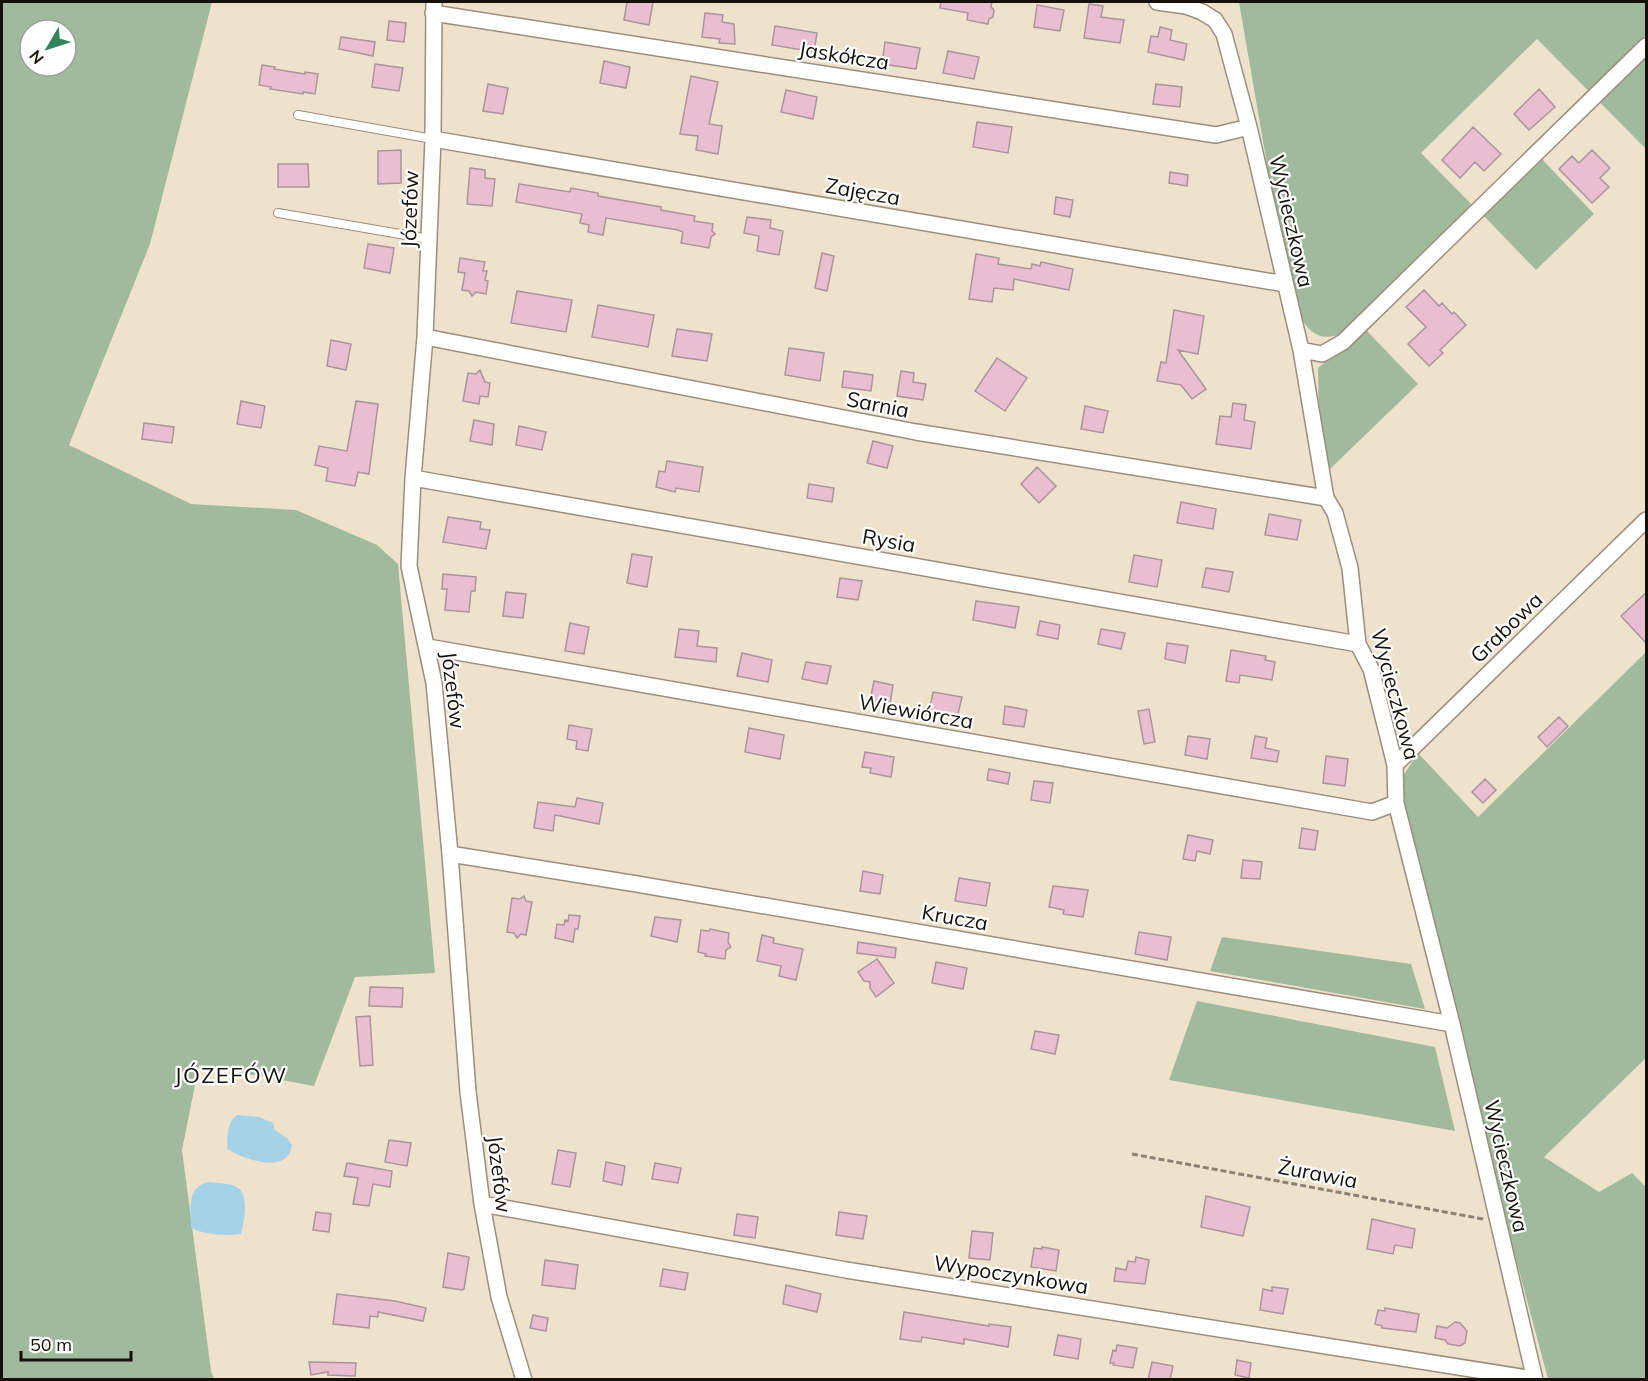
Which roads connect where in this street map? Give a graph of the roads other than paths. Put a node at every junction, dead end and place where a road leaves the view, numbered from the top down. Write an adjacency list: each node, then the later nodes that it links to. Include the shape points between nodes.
1 (1157, 2): 5 (street, Wycieczkowa, via 1186,6 1215,20 1224,34)
2 (433, 7): 5 (street, Jaskółcza, via 1216,135); 6 (street, Józefów)
3 (1647, 46): 11 (street, via 1343,342 1322,354)
4 (298, 115): 6 (lane)
5 (1249, 127): 9 (street, Wycieczkowa)
6 (433, 139): 8 (street, Józefów); 9 (street, Zajęcza)
7 (278, 213): 8 (lane)
8 (429, 239): 10 (street, Józefów)
9 (1285, 284): 11 (street, Wycieczkowa)
10 (425, 337): 12 (street, Józefów); 13 (street, Sarnia, via 916,432)
11 (1301, 350): 13 (street, Wycieczkowa)
12 (412, 478): 15 (street, Rysia); 16 (street, Józefów, via 409,566)
13 (1326, 498): 15 (street, Wycieczkowa, via 1335,513 1350,568)
14 (1647, 520): 17 (street, Grabowa)
15 (1358, 644): 17 (street, Wycieczkowa, via 1371,669)
16 (428, 648): 18 (street, Wiewiórcza, via 1372,812); 19 (street, Józefów)
17 (1395, 765): 18 (street, Wycieczkowa)
18 (1396, 803): 20 (street, Wycieczkowa)
19 (450, 854): 20 (street, Krucza); 21 (street, Józefów, via 468,1092)
20 (1452, 1024): 22 (street, Wycieczkowa)
21 (482, 1204): 22 (street, Wypoczynkowa, via 846,1270); 23 (street, Józefów, via 499,1297)
22 (1534, 1379)
23 (524, 1380)

